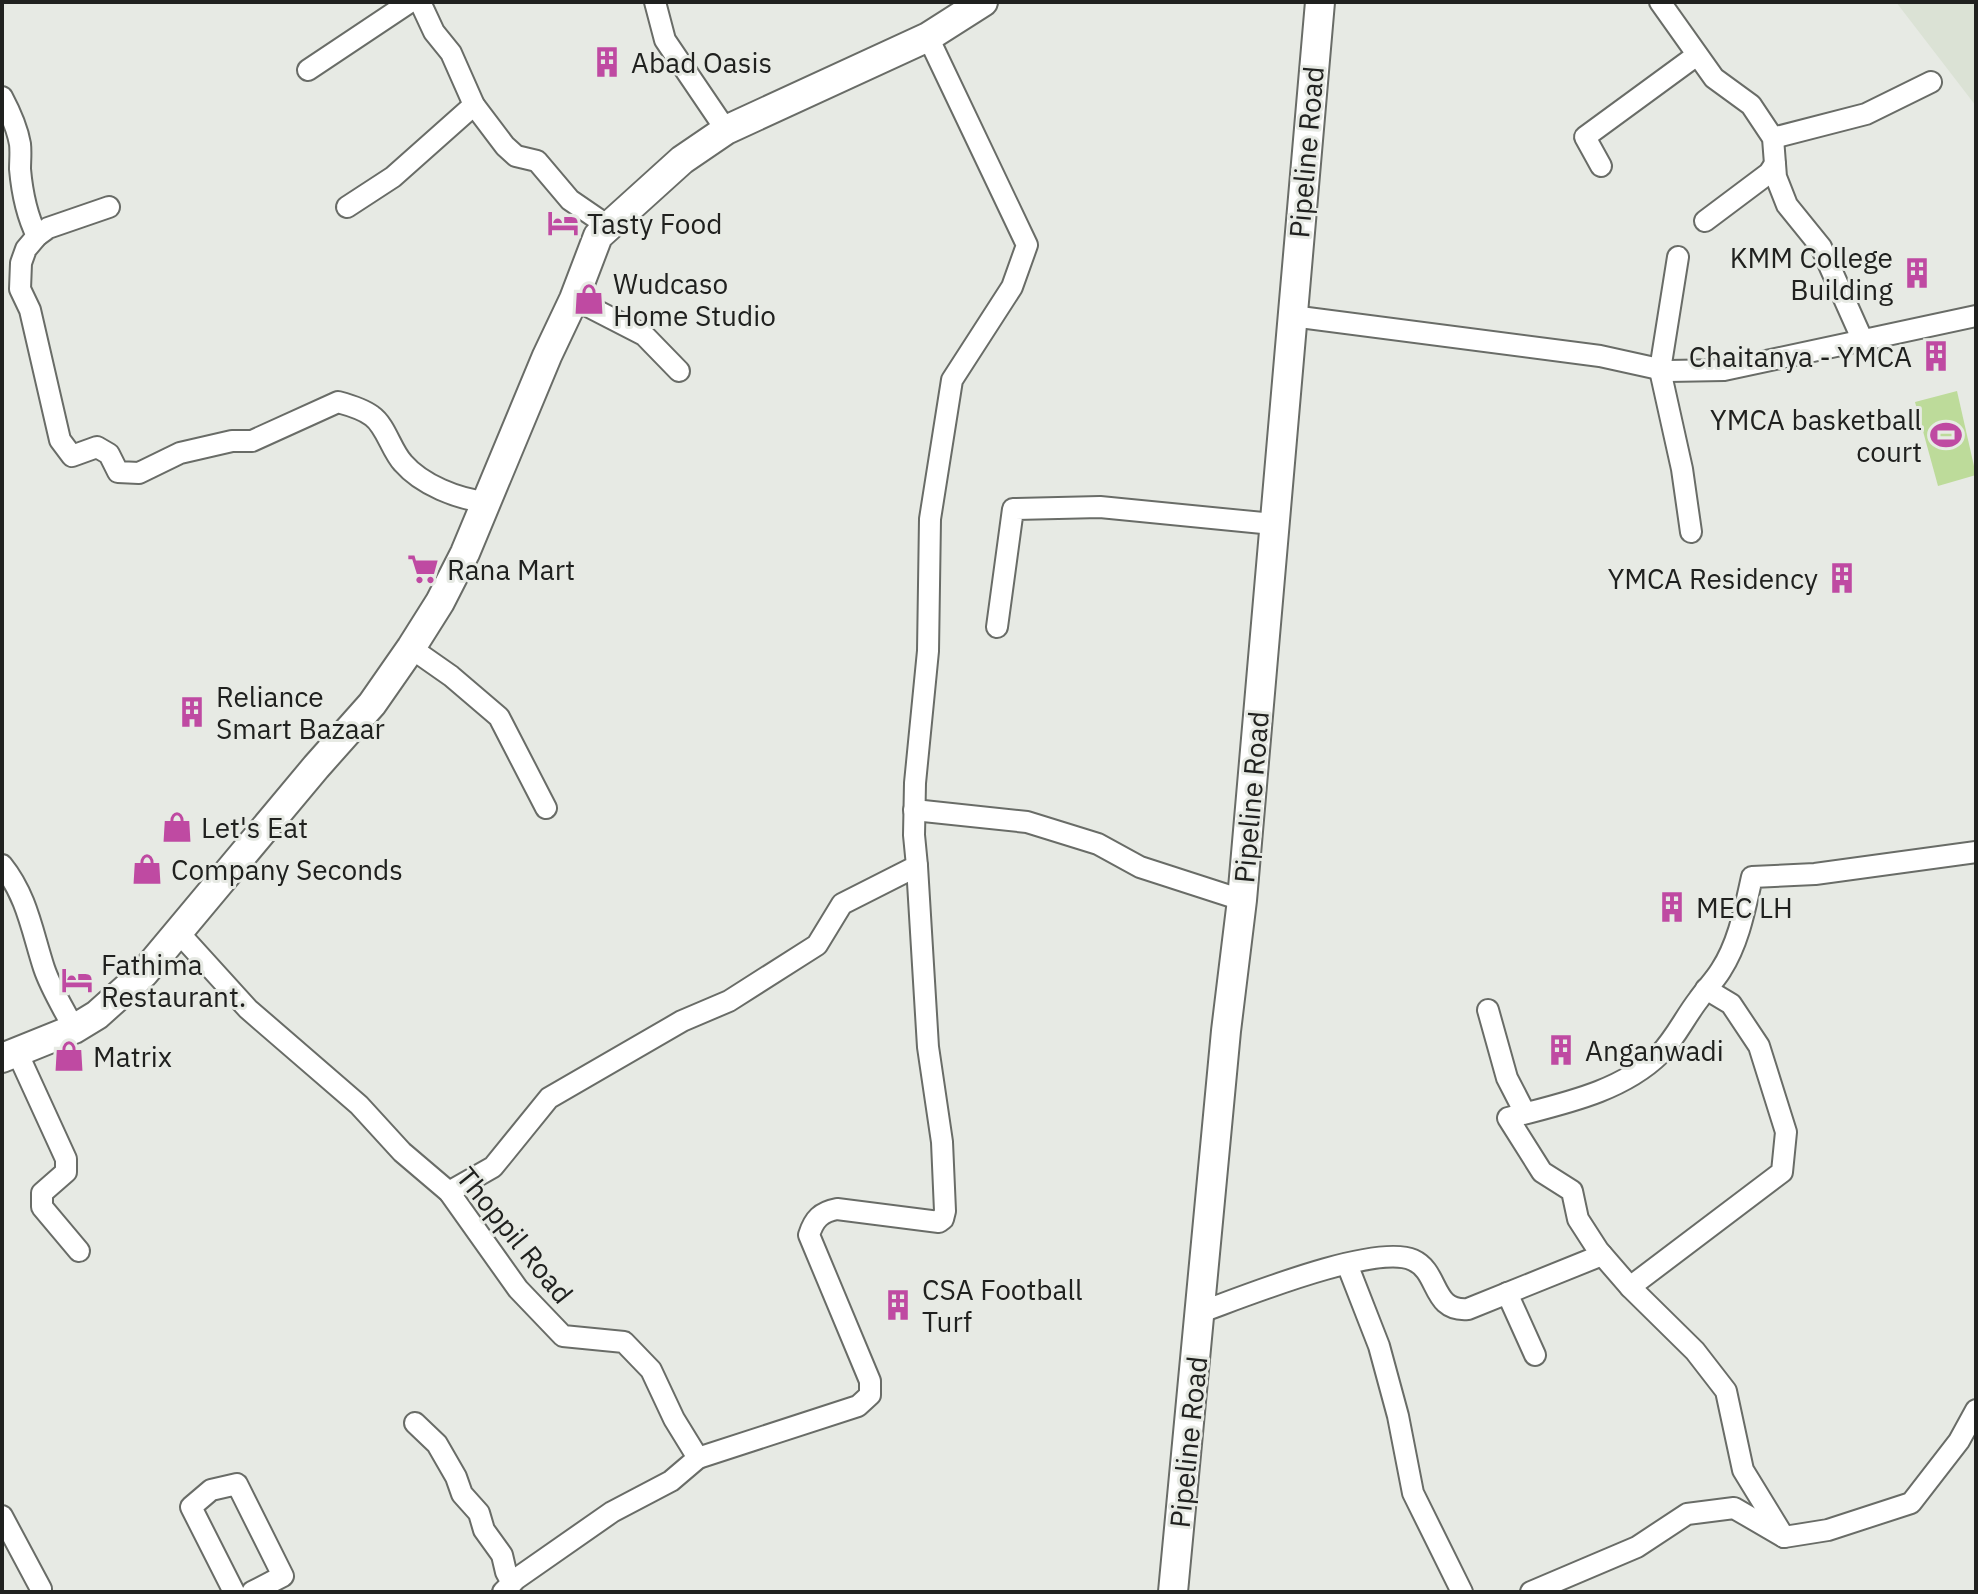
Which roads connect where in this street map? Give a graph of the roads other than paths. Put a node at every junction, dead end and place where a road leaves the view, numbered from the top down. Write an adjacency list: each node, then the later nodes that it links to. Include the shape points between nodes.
1 (410, 2): 9 (street)
2 (420, 2): 12 (street)
3 (655, 2): 13 (street, via 665,40)
4 (983, 2): 7 (street)
5 (1320, 2): 24 (street, Pipeline Road)
6 (1660, 2): 8 (street)
7 (928, 37): 13 (street); 35 (street, via 1027,245 1012,287 952,380 930,519 928,651)
8 (1697, 55): 14 (street, via 1714,78 1751,105); 16 (street, via 1585,137)
9 (308, 70)
10 (1931, 82): 14 (street, via 1866,114)
11 (2, 97): 21 (street, via 13,116 27,215)
12 (474, 105): 18 (street, via 393,177); 20 (street, via 516,156 537,161 570,200)
13 (726, 130): 20 (street, via 682,160)
14 (1773, 138): 15 (street)
15 (1775, 164): 19 (street); 26 (street, via 1787,205 1821,247)
16 (1601, 166)
17 (109, 207): 21 (street)
18 (347, 207)
19 (1705, 221)
20 (608, 226): 23 (street, via 598,236)
21 (37, 236): 29 (street, via 21,263 20,289 30,310 60,440 72,456 97,447 109,454 118,472 139,473 180,453 252,441 338,402 374,417 403,464 426,481)
22 (1678, 257): 27 (street)
23 (574, 299): 28 (street, via 644,335); 29 (street)
24 (1292, 316): 27 (street, via 1600,356); 30 (street, Pipeline Road)
25 (1975, 322): 26 (street)
26 (1863, 341): 27 (street, via 1724,370)
27 (1660, 370): 31 (street)
28 (679, 371)
29 (486, 502): 33 (street, via 465,553)
30 (1273, 524): 32 (street, via 1100,507 1013,509); 39 (street, Pipeline Road)
31 (1691, 532)
32 (997, 627)
33 (411, 648): 34 (street, via 499,717); 40 (street, via 372,704)
34 (546, 808)
35 (914, 810): 38 (street); 39 (street, via 1027,822)
36 (1976, 852): 41 (street, via 1815,874 1752,877 1735,944)
37 (2, 865): 43 (street, via 29,913 45,970)
38 (917, 866): 46 (street, via 842,904 817,945 729,1001 682,1021 549,1098 493,1167); 57 (street, via 928,1047 942,1142 943,1219 837,1209 813,1221 809,1235 870,1381 870,1395 858,1406)
39 (1242, 900): 52 (street, Pipeline Road)
40 (179, 933): 43 (street, via 144,973); 46 (street, Thoppil Road, via 248,1009)
41 (1706, 989): 45 (street, via 1684,1025 1635,1073 1595,1093); 50 (street, via 1731,1004 1759,1046 1786,1132 1782,1172)
42 (1488, 1010): 45 (street, via 1507,1078)
43 (74, 1029): 44 (street)
44 (10, 1055): 47 (street, via 66,1159 66,1172 42,1193 42,1207)
45 (1525, 1113): 48 (street, via 1508,1118 1542,1172 1572,1191 1578,1219)
46 (449, 1192): 57 (street, Thoppil Road, via 518,1289 563,1336 624,1342 651,1370)
47 (79, 1251)
48 (1602, 1255): 50 (street); 51 (street)
49 (1347, 1264): 51 (street, via 1402,1256 1418,1262 1446,1305 1456,1310); 52 (street); 65 (street, via 1379,1346 1413,1493)
50 (1630, 1287): 59 (street, via 1695,1351 1726,1391 1743,1470)
51 (1507, 1293): 53 (street)
52 (1201, 1312): 64 (street, Pipeline Road)
53 (1535, 1355)
54 (1976, 1410): 56 (street)
55 (415, 1423): 60 (street, via 437,1444 462,1494 479,1513 502,1555)
56 (1970, 1432): 59 (street, via 1911,1503 1828,1530)
57 (698, 1458): 60 (street)
58 (2, 1516): 61 (street)
59 (1784, 1537): 66 (street, via 1734,1508 1687,1514 1637,1547)
60 (508, 1588)
61 (38, 1591)
62 (234, 1592): 63 (street, via 191,1507 211,1490 237,1484 283,1576)
63 (252, 1592)
64 (1173, 1592)
65 (1462, 1592)
66 (1531, 1592)

